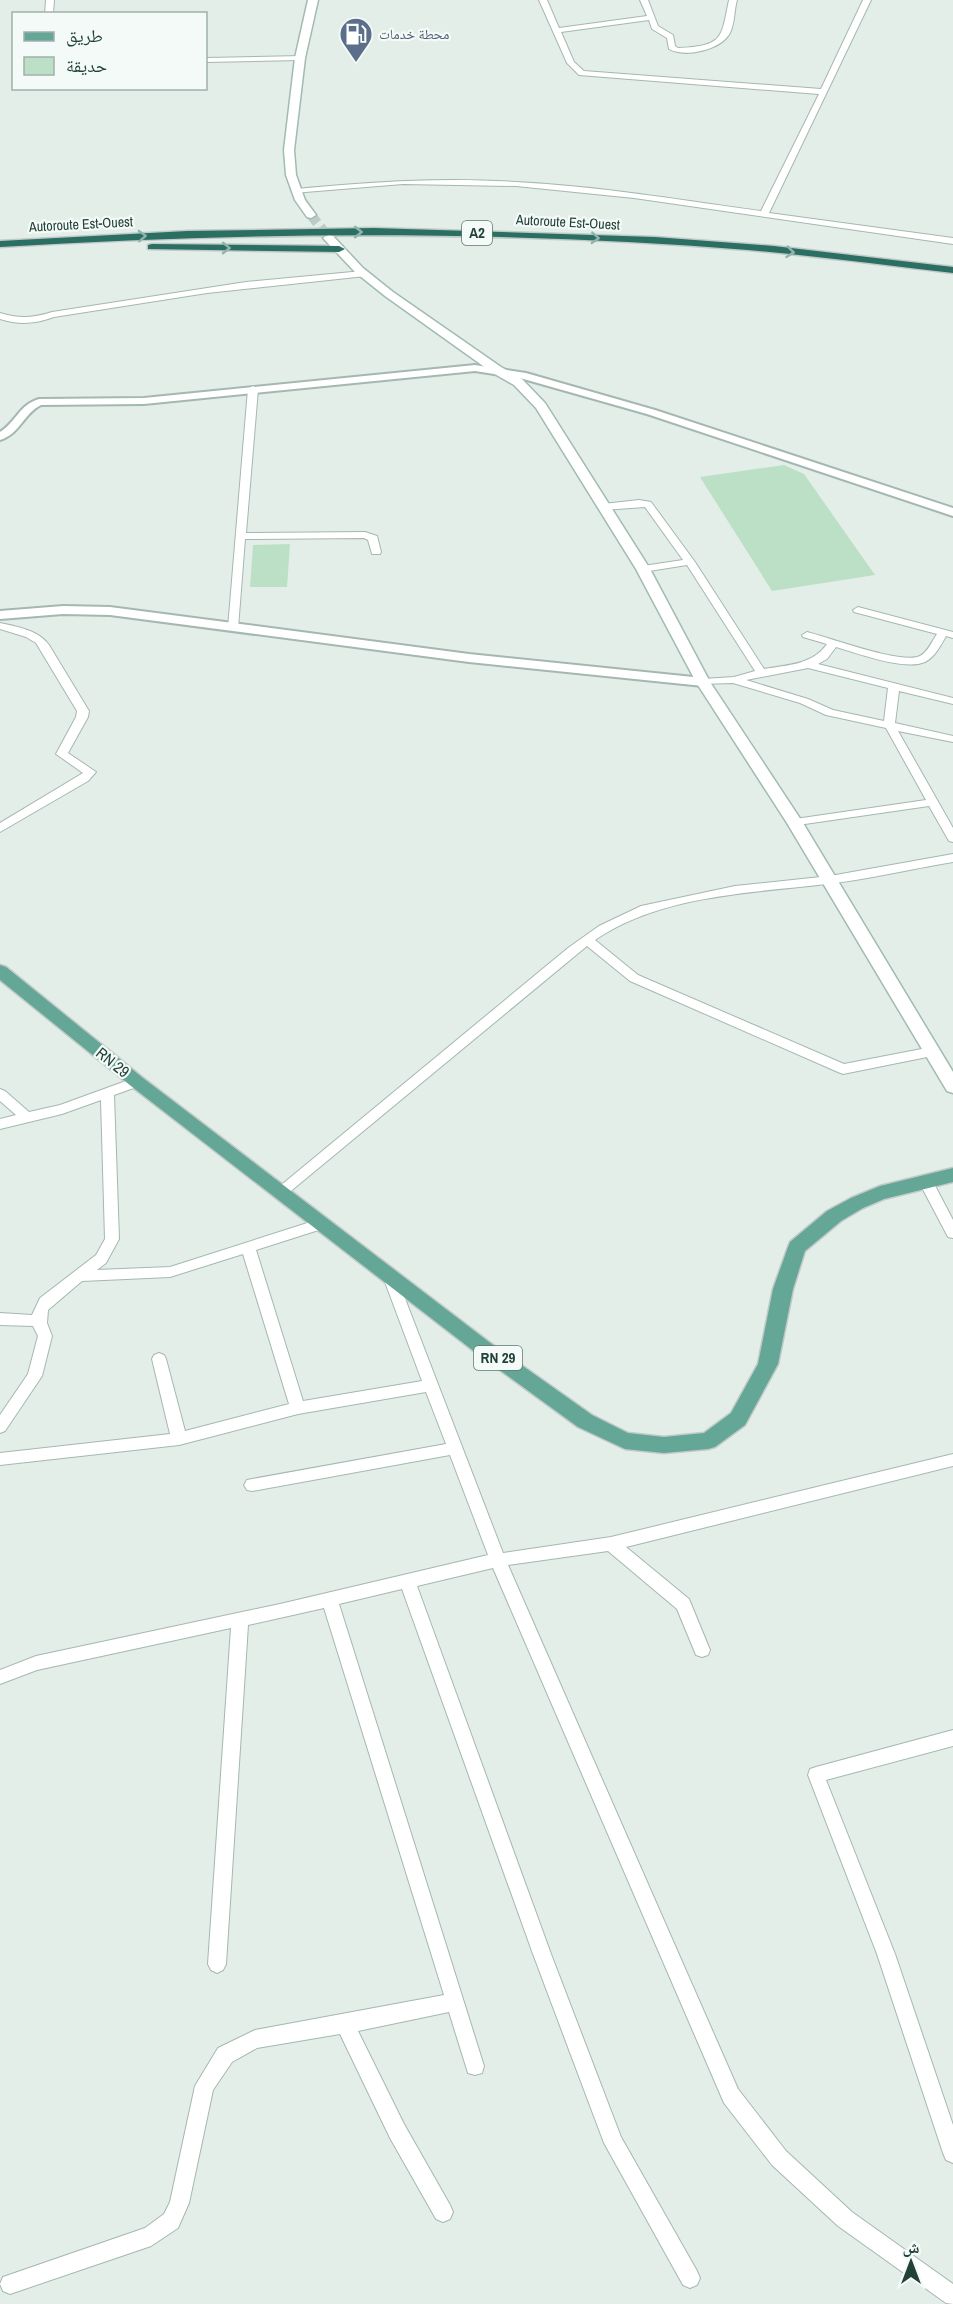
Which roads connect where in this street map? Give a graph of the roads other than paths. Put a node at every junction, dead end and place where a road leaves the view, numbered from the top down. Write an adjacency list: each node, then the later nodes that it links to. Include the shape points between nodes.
1 (313, 0): 8 (main road)
2 (543, 0): 7 (street)
3 (644, 0): 6 (street)
4 (733, 0): 6 (street, via 725,35 698,48 674,49 670,37 658,30)
5 (867, 0): 10 (street)
6 (651, 18): 7 (street)
7 (557, 30): 10 (street, via 571,63 582,73)
8 (300, 58): 9 (street); 11 (main road, via 289,150)
9 (207, 60)
10 (824, 92): 12 (street)
11 (296, 191): 12 (street, via 403,182 481,182 603,192); 13 (main road)
12 (764, 214): 15 (street)
13 (310, 215)
14 (0, 233): 19 (highway, Autoroute Est-Ouest / A2, via 221,222 422,221 694,233)
15 (953, 241)
16 (0, 244): 20 (highway, Autoroute Est-Ouest / A2, one-way to 20, via 244,233 482,233 750,248)
17 (334, 244): 18 (highway, one-way to 17); 21 (main road)
18 (0, 249)
19 (953, 259)
20 (953, 270)
21 (363, 274): 22 (street, via 162,295 37,321); 23 (main road)
22 (0, 316)
23 (497, 370): 24 (street, via 464,369); 26 (main road, via 518,382 542,406); 27 (street, via 684,423)
24 (253, 389): 25 (street, via 144,401 39,402 28,407 15,427); 28 (street)
25 (0, 436)
26 (603, 507): 30 (street, via 648,504); 31 (main road)
27 (952, 514)
28 (241, 536): 29 (street, via 365,535 373,538); 35 (street)
29 (376, 552)
30 (690, 562): 31 (street); 40 (street)
31 (643, 569): 42 (main road)
32 (858, 610): 36 (street)
33 (0, 615): 35 (street, via 110,611)
34 (0, 626): 50 (street, via 33,635 44,645 83,711 62,754 90,772)
35 (232, 628): 42 (street)
36 (948, 633): 38 (street, via 931,652 912,661)
37 (807, 635): 38 (street)
38 (834, 642): 39 (street, via 824,657)
39 (808, 665): 40 (street); 43 (street)
40 (761, 673): 41 (street)
41 (734, 680): 42 (street); 45 (street, via 830,713)
42 (703, 682): 49 (main road)
43 (894, 686): 44 (street); 45 (street)
44 (953, 701)
45 (889, 724): 46 (street); 47 (street)
46 (953, 739)
47 (936, 807): 48 (street); 49 (street); 51 (street)
48 (953, 810)
49 (795, 823): 53 (main road)
50 (0, 828)
51 (953, 838)
52 (953, 858): 53 (street)
53 (830, 880): 54 (street, via 735,890 641,910); 56 (main road)
54 (587, 940): 56 (street, via 634,978 843,1070); 65 (street)
55 (0, 970): 57 (main road, RN 29 / RN 29)
56 (933, 1052): 58 (main road)
57 (137, 1082): 59 (street); 65 (main road, RN 29 / RN 29)
58 (953, 1087)
59 (107, 1093): 61 (street); 70 (street, via 112,1239 100,1259)
60 (0, 1094): 61 (street)
61 (27, 1118): 62 (street)
62 (0, 1124)
63 (953, 1175): 64 (main road, RN 29 / RN 29)
64 (926, 1182): 67 (street); 69 (main road, RN 29 / RN 29, via 857,1203 834,1216 797,1247 783,1289 768,1364 738,1419 708,1441 664,1445 625,1441 585,1421)
65 (280, 1191): 66 (main road, RN 29 / RN 29)
66 (323, 1223): 68 (street); 69 (main road, RN 29 / RN 29)
67 (953, 1233)
68 (248, 1246): 70 (street, via 170,1272); 75 (street)
69 (389, 1274): 74 (street)
70 (78, 1276): 72 (street, via 45,1302 38,1310)
71 (0, 1319): 72 (street)
72 (37, 1321): 76 (street, via 45,1336 34,1376)
73 (159, 1359): 77 (street)
74 (431, 1385): 75 (street); 78 (street)
75 (298, 1408): 77 (street)
76 (0, 1427)
77 (179, 1439): 79 (street)
78 (456, 1448): 81 (street); 83 (street)
79 (0, 1459)
80 (953, 1460): 82 (street)
81 (252, 1485)
82 (611, 1544): 83 (street); 87 (street, via 683,1604)
83 (498, 1560): 84 (street); 98 (street, via 730,2096 778,2158 845,2219)
84 (407, 1580): 85 (street); 96 (street, via 614,2143)
85 (329, 1599): 86 (street); 91 (street)
86 (240, 1618): 88 (street, via 36,1663); 90 (street)
87 (702, 1650)
88 (0, 1677)
89 (953, 1738): 94 (street, via 816,1775 886,1954)
90 (217, 1964)
91 (456, 2002): 92 (street); 93 (street)
92 (345, 2025): 95 (street, via 397,2132); 97 (street, via 255,2039 225,2055 204,2086 179,2203 171,2221 151,2236)
93 (475, 2066)
94 (953, 2153)
95 (443, 2212)
96 (690, 2278)
97 (10, 2284)
98 (953, 2296)

